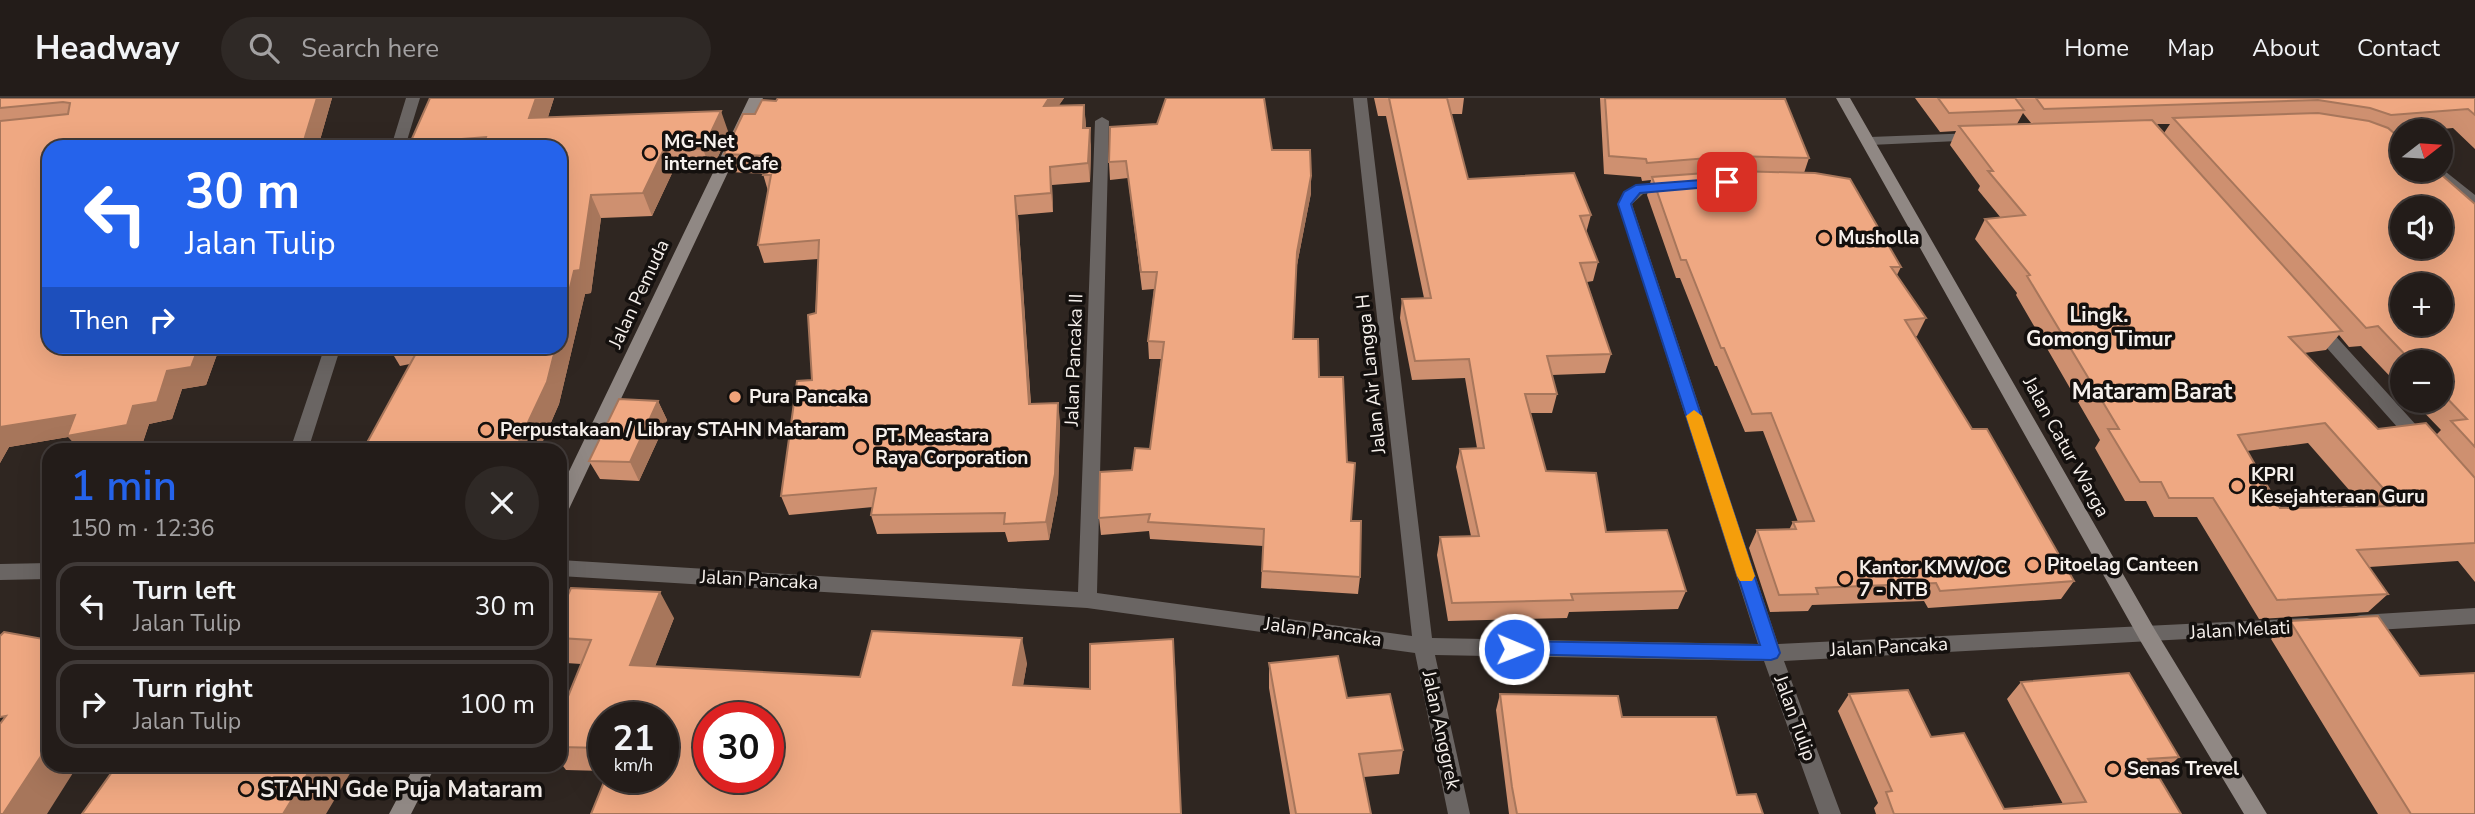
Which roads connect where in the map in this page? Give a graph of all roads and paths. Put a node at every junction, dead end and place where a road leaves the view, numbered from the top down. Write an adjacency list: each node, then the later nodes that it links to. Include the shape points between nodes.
1 (413, 98): 7 (street)
2 (756, 98): 16 (main road, Jalan Pemuda)
3 (1360, 98): 24 (street, Jalan Air Langga H)
4 (1843, 98): 8 (main road, Jalan Catur Warga)
5 (1102, 121): 20 (street, Jalan Pancaka II)
6 (1989, 136): 8 (street)
7 (400, 140)
8 (1870, 141): 22 (main road, Jalan Catur Warga)
9 (2450, 182): 11 (street)
10 (1689, 185): 25 (street, Jalan Tulip, via 1636,189 1625,204)
11 (2475, 203)
12 (2310, 317): 15 (street)
13 (330, 354): 14 (street)
14 (301, 443)
15 (2429, 452)
16 (567, 494)
17 (567, 568): 20 (street, Jalan Pancaka)
18 (42, 571): 19 (street)
19 (0, 572)
20 (1087, 600): 24 (street, Jalan Pancaka)
21 (2475, 616): 22 (street, Jalan Melati)
22 (2148, 636): 23 (street, Jalan Melati); 30 (main road, Jalan Catur Warga)
23 (2088, 638): 25 (street, Jalan Pancaka)
24 (1423, 646): 25 (street, Jalan Pancaka); 28 (street, Jalan Anggrek)
25 (1771, 653): 29 (street, Jalan Tulip)
26 (422, 772): 27 (main road)
27 (400, 814)
28 (1459, 814)
29 (1830, 814)
30 (2256, 814)

